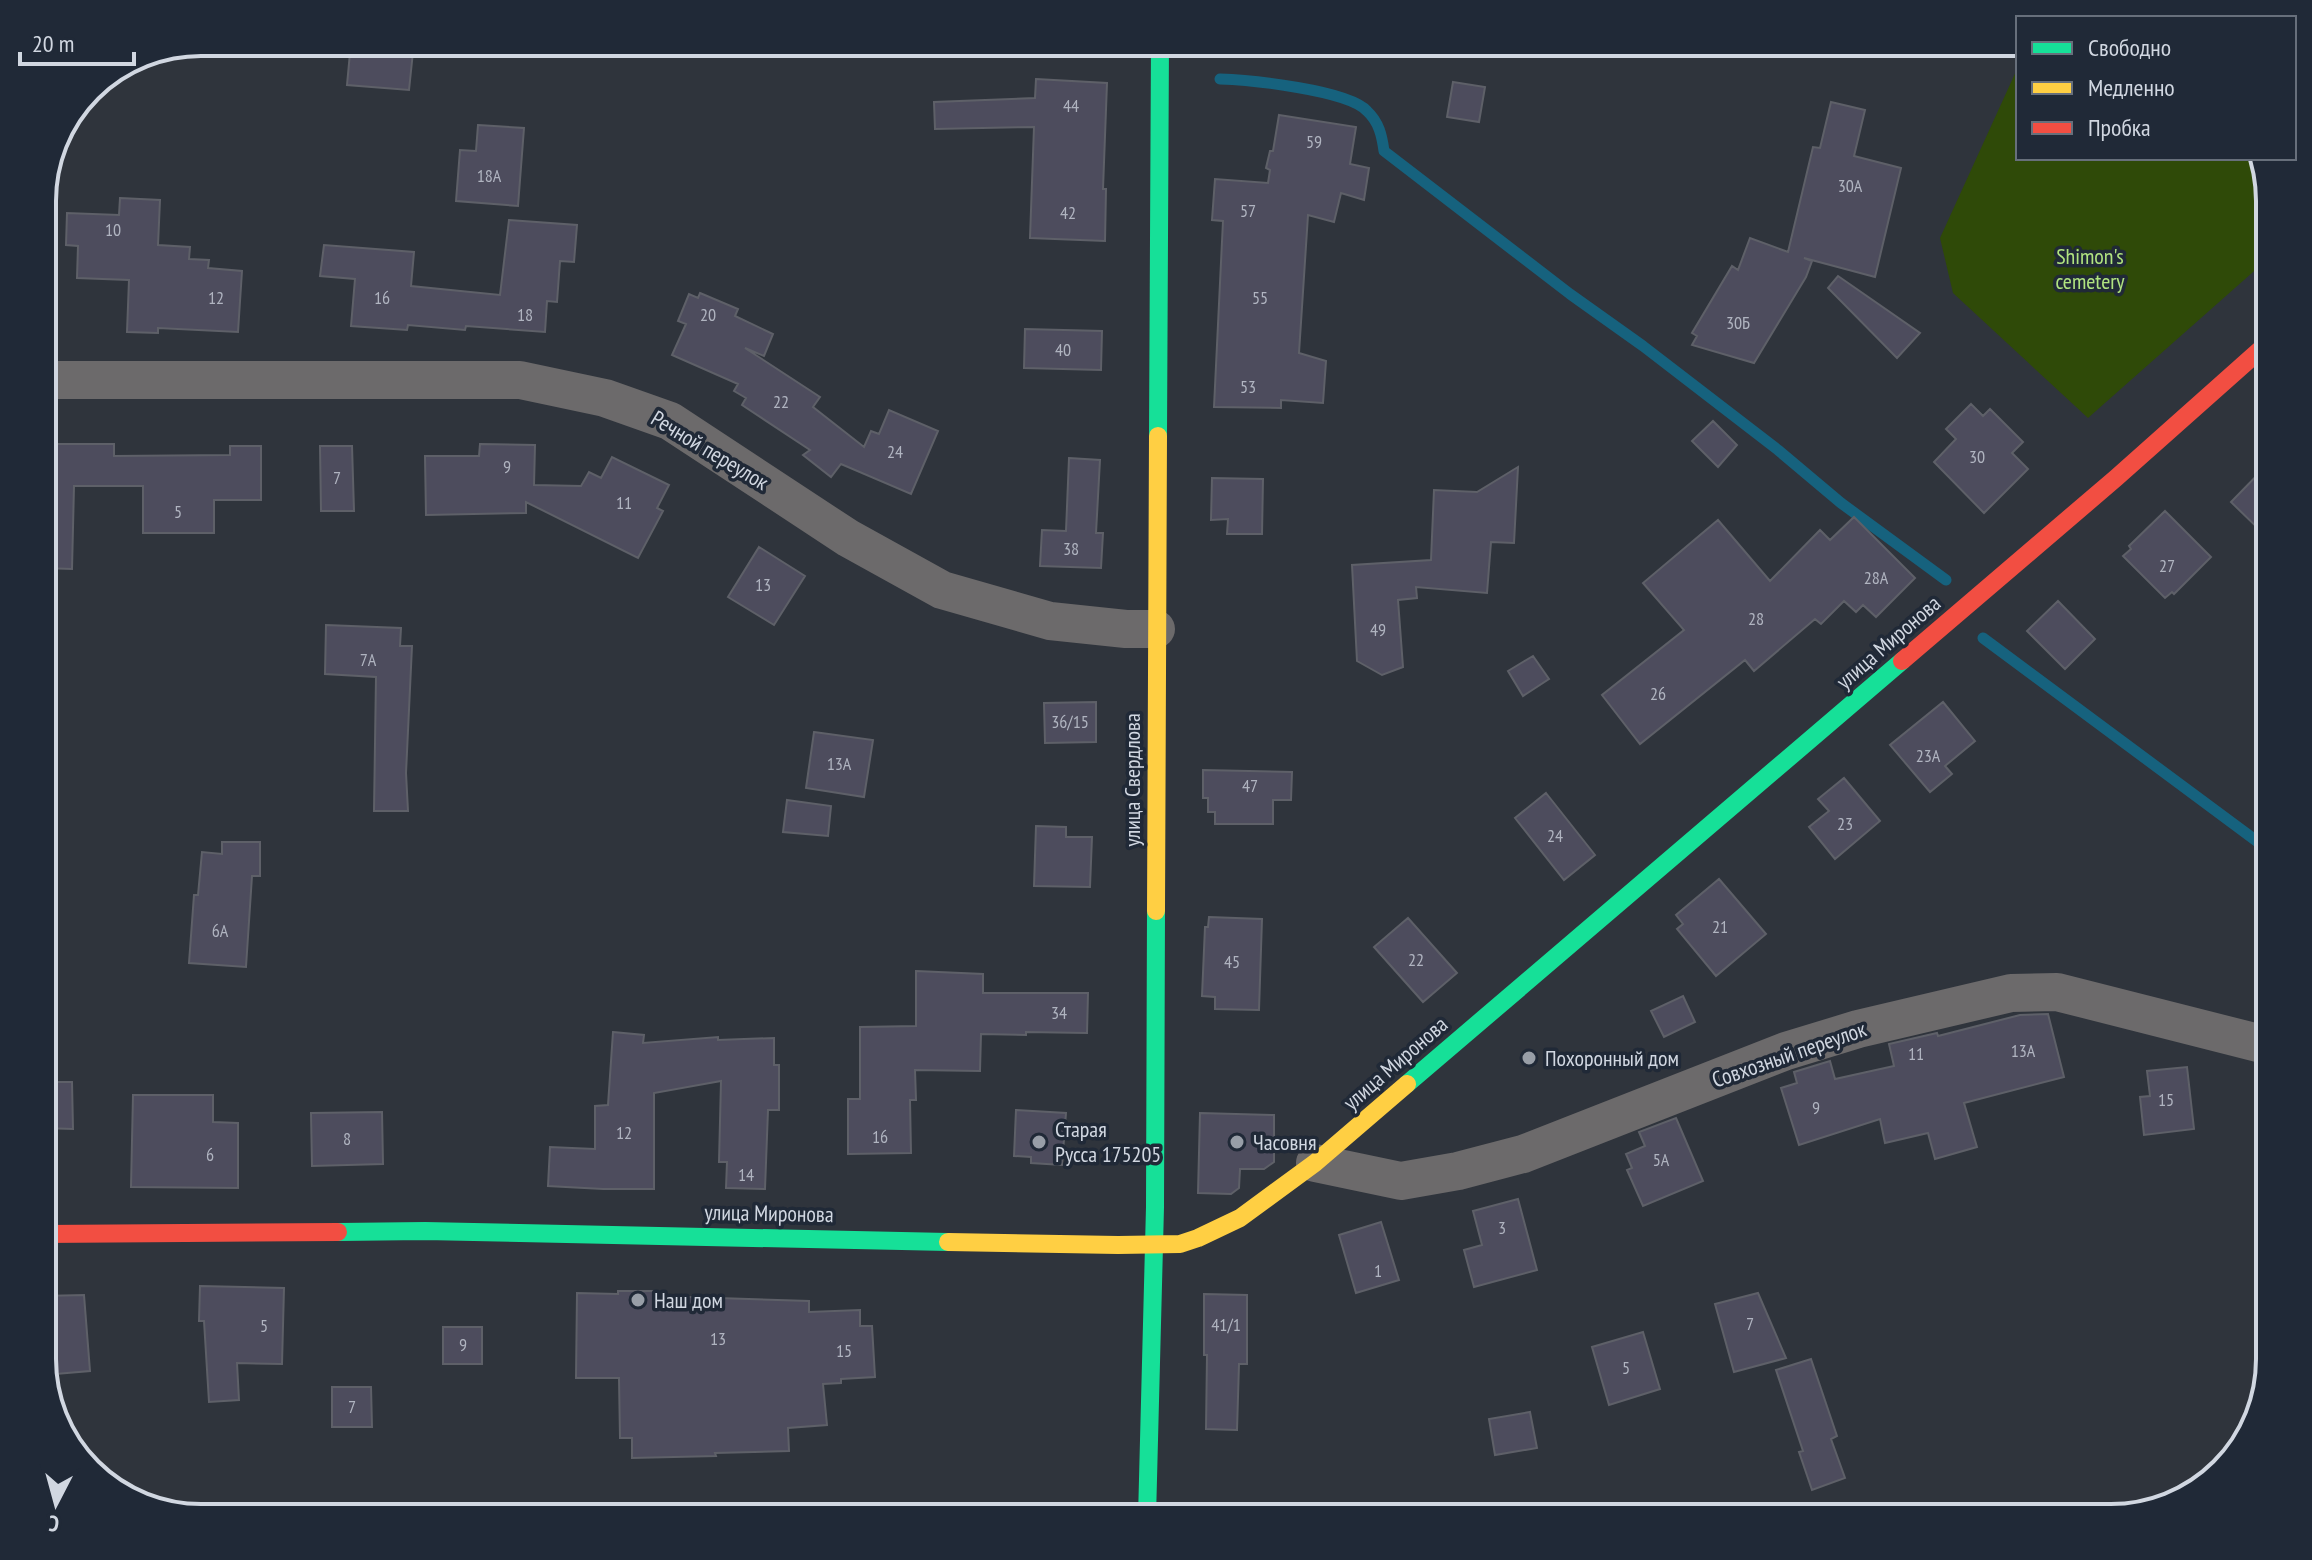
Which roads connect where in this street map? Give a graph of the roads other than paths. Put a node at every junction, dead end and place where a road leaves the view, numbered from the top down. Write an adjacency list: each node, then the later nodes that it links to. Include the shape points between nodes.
1 (1160, 56): 4 (street, улица Свердлова)
2 (2256, 353): 6 (street, улица Миронова)
3 (56, 380): 4 (street, Речной переулок, via 520,380 605,398 670,421 848,538 942,590 1050,621)
4 (1156, 629): 8 (street, улица Свердлова)
5 (2256, 1042): 6 (street, Совхозный переулок, via 2057,992 2011,993 1786,1051 1523,1154 1458,1171 1401,1181)
6 (1315, 1163): 8 (street, улица Миронова, via 1240,1218 1180,1244)
7 (56, 1234): 8 (street, улица Миронова, via 425,1231)
8 (1154, 1244): 9 (street, улица Свердлова)
9 (1147, 1504)

